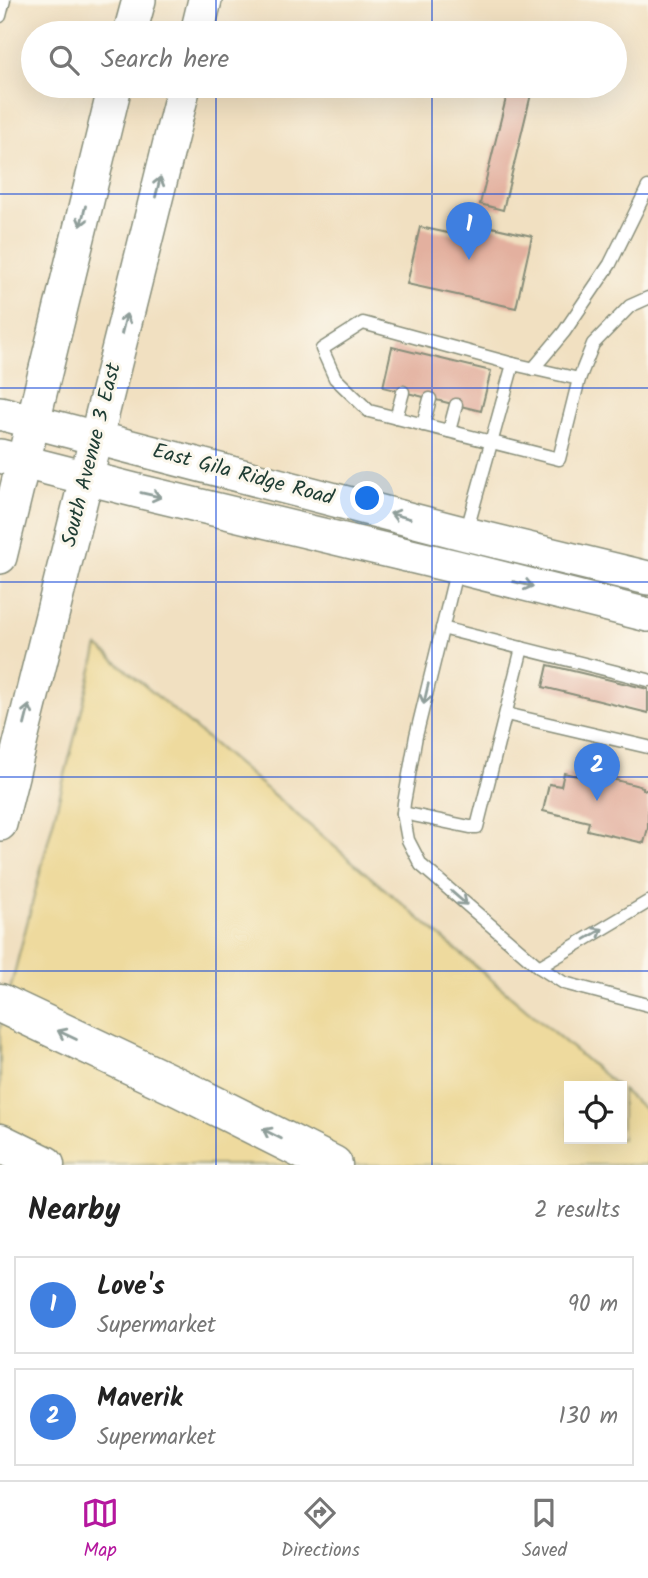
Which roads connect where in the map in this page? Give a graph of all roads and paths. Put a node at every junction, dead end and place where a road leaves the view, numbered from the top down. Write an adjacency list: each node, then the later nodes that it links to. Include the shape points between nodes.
1 (4, 0): 4 (lane)
2 (139, 0): 5 (main road)
3 (205, 0): 6 (main road)
4 (0, 16)
5 (133, 21)
6 (200, 21)
7 (113, 98): 23 (main road, one-way to 23)
8 (181, 98): 26 (main road, South Avenue 3 East, one-way to 8)
9 (648, 187): 16 (lane, via 610,264)
10 (648, 298): 17 (lane, via 630,306 593,344)
11 (418, 338): 12 (lane); 13 (lane); 22 (lane, via 363,323 322,349 335,378 369,411)
12 (445, 345): 14 (lane); 15 (lane, via 468,358)
13 (414, 352)
14 (441, 358)
15 (513, 363): 16 (lane); 27 (lane)
16 (533, 369): 17 (lane)
17 (579, 379): 27 (lane, via 559,459)
18 (403, 392): 22 (lane)
19 (430, 399): 24 (lane)
20 (456, 405): 25 (lane)
21 (0, 413): 23 (main road, East Gila Ridge Road)
22 (396, 418): 24 (lane)
23 (32, 422): 26 (main road, East Gila Ridge Road); 28 (main road)
24 (423, 425): 25 (lane)
25 (449, 432): 27 (lane)
26 (95, 438): 29 (main road, South Avenue 3 East); 30 (main road, East Gila Ridge Road, one-way to 26)
27 (492, 443): 30 (lane)
28 (11, 459): 29 (main road, East Gila Ridge Road); 31 (main road)
29 (85, 478): 32 (main road, East Gila Ridge Road, one-way to 32); 41 (main road, South Avenue 3 East, one-way to 29)
30 (466, 534): 33 (main road, East Gila Ridge Road)
31 (0, 557)
32 (457, 568): 34 (main road, East Gila Ridge Road, one-way to 34); 35 (lane)
33 (648, 578)
34 (648, 615)
35 (442, 628): 36 (lane); 40 (lane, one-way to 40)
36 (522, 648): 37 (lane); 38 (lane)
37 (648, 680)
38 (506, 714): 39 (lane); 40 (lane, via 477,827)
39 (648, 747)
40 (403, 813): 43 (lane, one-way to 43, via 408,841 421,865)
41 (0, 824)
42 (648, 902): 43 (lane, one-way to 42)
43 (539, 967): 45 (lane, via 564,983)
44 (0, 1003): 48 (highway, one-way to 44)
45 (648, 1005)
46 (4, 1145): 47 (highway)
47 (45, 1165)
48 (333, 1165)

